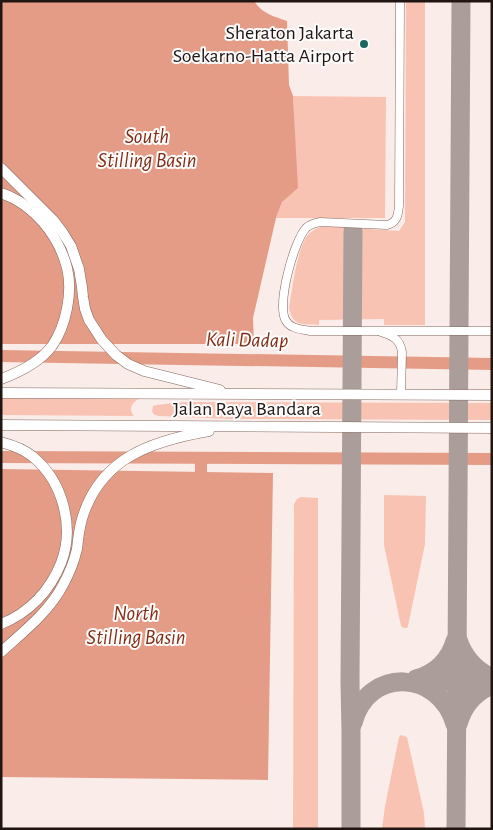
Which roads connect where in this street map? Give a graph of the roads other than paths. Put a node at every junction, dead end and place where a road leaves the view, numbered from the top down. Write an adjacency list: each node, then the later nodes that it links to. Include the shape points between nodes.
1 (400, 1): 4 (street, via 397,218 387,225 320,222 310,225 303,232 291,261 284,302 285,318 296,328)
2 (1, 168): 8 (main road, via 54,221 71,246 89,320 116,355 144,371)
3 (1, 193): 6 (main road, via 22,204 51,234 67,268 69,291 65,316 52,346 34,363)
4 (374, 331): 5 (street); 9 (street, via 390,336 401,346)
5 (492, 331)
6 (1, 379)
7 (1, 393): 8 (main road, Jalan Raya Bandara)
8 (236, 394): 9 (main road, Jalan Raya Bandara)
9 (401, 394): 10 (main road, Jalan Raya Bandara)
10 (492, 395)
11 (1, 425): 12 (main road, Jalan Raya Bandara)
12 (237, 427): 13 (main road, Jalan Raya Bandara); 16 (main road, via 173,438 123,459 92,493 81,521 74,562 63,586 52,603)
13 (492, 428)
14 (6, 443): 15 (main road, via 31,455 47,470 61,495 67,534 62,562 40,598 25,612)
15 (1, 624)
16 (1, 652)

